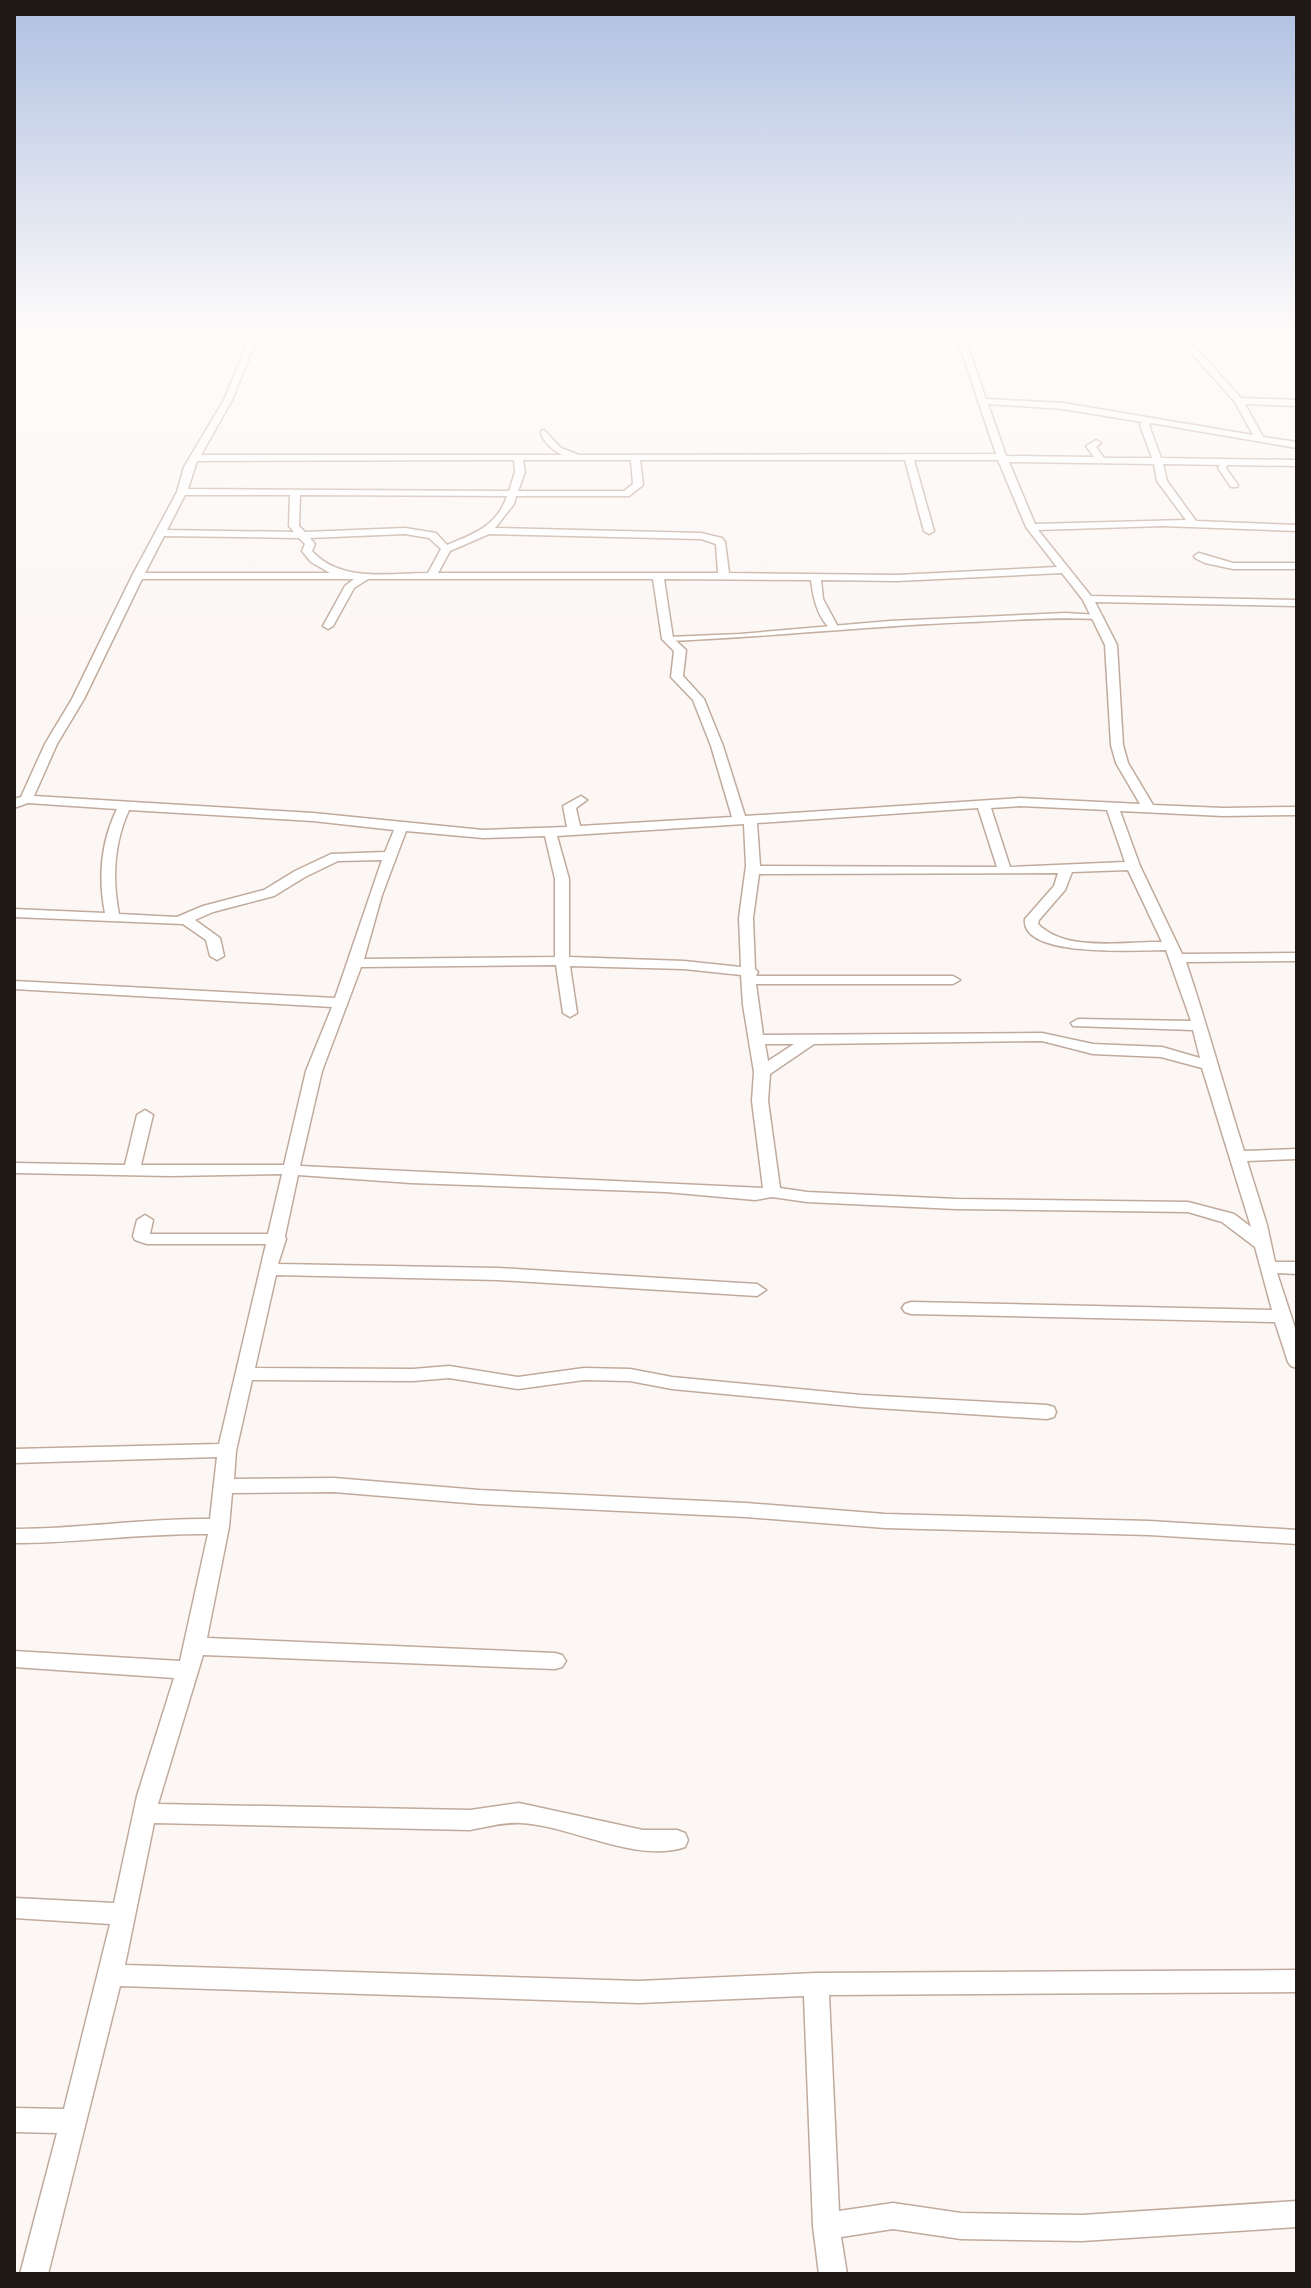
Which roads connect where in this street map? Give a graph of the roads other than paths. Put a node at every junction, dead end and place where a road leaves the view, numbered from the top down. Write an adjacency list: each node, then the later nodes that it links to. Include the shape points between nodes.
1 (208, 436): 11 (street)
2 (547, 436): 13 (street, via 566,454)
3 (996, 436): 15 (street)
4 (1147, 436): 17 (street)
5 (1241, 436): 7 (street)
6 (1258, 436): 7 (street)
7 (1260, 439): 9 (street)
8 (1096, 443): 16 (street, via 1091,446)
9 (1297, 445)
10 (909, 457): 14 (street); 15 (street); 28 (street)
11 (195, 458): 12 (street); 21 (street)
12 (518, 458): 13 (street); 22 (street)
13 (585, 458): 14 (street)
14 (635, 458): 22 (street, via 638,485 632,492)
15 (1003, 458): 16 (street); 25 (street)
16 (1100, 459): 17 (street)
17 (1155, 461): 18 (street); 24 (street, via 1162,481 1190,518)
18 (1223, 461): 19 (street); 20 (street)
19 (1297, 463)
20 (1234, 485)
21 (182, 492): 23 (street); 29 (street)
22 (514, 494): 23 (street); 27 (street)
23 (295, 495): 30 (street, via 294,526)
24 (1186, 525): 25 (street); 26 (street)
25 (1031, 527): 34 (street)
26 (1297, 528)
27 (488, 531): 31 (street); 38 (street, via 713,538 721,544)
28 (929, 531)
29 (161, 533): 30 (street); 35 (street)
30 (303, 535): 31 (street, via 422,532); 39 (street, via 315,560)
31 (446, 549): 36 (street)
32 (1199, 556): 33 (street, via 1222,564)
33 (1297, 566)
34 (1063, 570): 40 (street); 41 (street)
35 (137, 576): 39 (street); 48 (street, via 78,699)
36 (431, 576): 37 (street); 39 (street)
37 (658, 576): 38 (street); 46 (street)
38 (724, 576): 40 (street)
39 (345, 579): 44 (street)
40 (816, 579): 45 (street, via 818,599)
41 (1088, 599): 42 (street); 43 (street)
42 (1297, 603)
43 (1099, 617): 45 (street); 52 (street, via 1111,645 1117,745)
44 (328, 626)
45 (833, 627): 46 (street)
46 (668, 639): 54 (street, via 679,647 677,677 698,699)
47 (581, 800): 56 (street, via 569,806)
48 (20, 801): 51 (street)
49 (984, 806): 50 (street, via 1020,802); 54 (street); 62 (street)
50 (1112, 807): 52 (street); 59 (street)
51 (124, 808): 55 (street, via 315,817); 64 (street, via 114,832 107,883)
52 (1149, 809): 53 (street)
53 (1297, 811)
54 (745, 821): 56 (street); 61 (street)
55 (401, 828): 57 (street, via 475,834); 58 (street)
56 (574, 831): 57 (street)
57 (550, 832): 69 (street, via 562,879)
58 (389, 856): 65 (street, via 336,857 269,893); 70 (street)
59 (1133, 866): 60 (street); 66 (street)
60 (1066, 869): 62 (street); 66 (street, via 1060,887 1032,919 1040,936 1069,945)
61 (752, 870): 62 (street); 71 (street, via 746,918)
62 (1005, 871)
63 (14, 913): 64 (street)
64 (113, 918): 65 (street)
65 (186, 920): 67 (street, via 210,935)
66 (1173, 952): 68 (street); 77 (street)
67 (217, 956)
68 (1297, 957)
69 (562, 961): 70 (street); 71 (street, via 672,965); 75 (street)
70 (356, 963): 74 (street)
71 (751, 976): 72 (street); 79 (street, via 750,1005)
72 (953, 980)
73 (14, 985): 74 (street, via 186,988)
74 (338, 1003): 87 (street, via 314,1071)
75 (570, 1013)
76 (1078, 1023): 77 (street)
77 (1200, 1026): 80 (street)
78 (811, 1039): 79 (street); 80 (street, via 1042,1037 1093,1049 1162,1052); 81 (street)
79 (758, 1040): 81 (street)
80 (1209, 1065): 84 (street)
81 (762, 1072): 88 (street, via 760,1101)
82 (145, 1115): 86 (street)
83 (1297, 1154): 84 (street)
84 (1236, 1156): 91 (street)
85 (14, 1168): 86 (street)
86 (132, 1170): 87 (street)
87 (292, 1170): 88 (street); 90 (street)
88 (772, 1192): 91 (street, via 956,1204 1188,1207 1228,1218)
89 (145, 1220): 90 (street, via 143,1238)
90 (278, 1239): 94 (street)
91 (1263, 1245): 92 (street)
92 (1267, 1267): 93 (street); 97 (street)
93 (1297, 1268)
94 (269, 1269): 95 (street, via 498,1274); 99 (street)
95 (757, 1290)
96 (911, 1308): 97 (street)
97 (1282, 1316): 98 (street)
98 (1297, 1362)
99 (247, 1374): 100 (street, via 449,1372 518,1383 584,1374 630,1375 861,1401); 101 (street)
100 (1047, 1412)
101 (227, 1451): 102 (street); 103 (street)
102 (14, 1456)
103 (224, 1486): 104 (street); 106 (street, via 334,1485 885,1521)
104 (219, 1527): 105 (street); 107 (street)
105 (14, 1536)
106 (1297, 1537)
107 (195, 1646): 109 (street); 110 (street)
108 (14, 1659): 110 (street)
109 (555, 1661)
110 (187, 1670): 111 (street)
111 (146, 1813): 112 (street, via 470,1820 519,1813 643,1840); 114 (street)
112 (677, 1840)
113 (14, 1908): 114 (street)
114 (122, 1914): 115 (street)
115 (111, 1975): 117 (street, via 639,1992); 119 (street)
116 (1297, 1981): 117 (street)
117 (816, 1984): 121 (street)
118 (14, 2120): 119 (street)
119 (73, 2121): 122 (street)
120 (1297, 2214): 121 (street, via 1082,2228 961,2226 893,2216)
121 (826, 2226): 123 (street)
122 (34, 2274)
123 (833, 2274)

